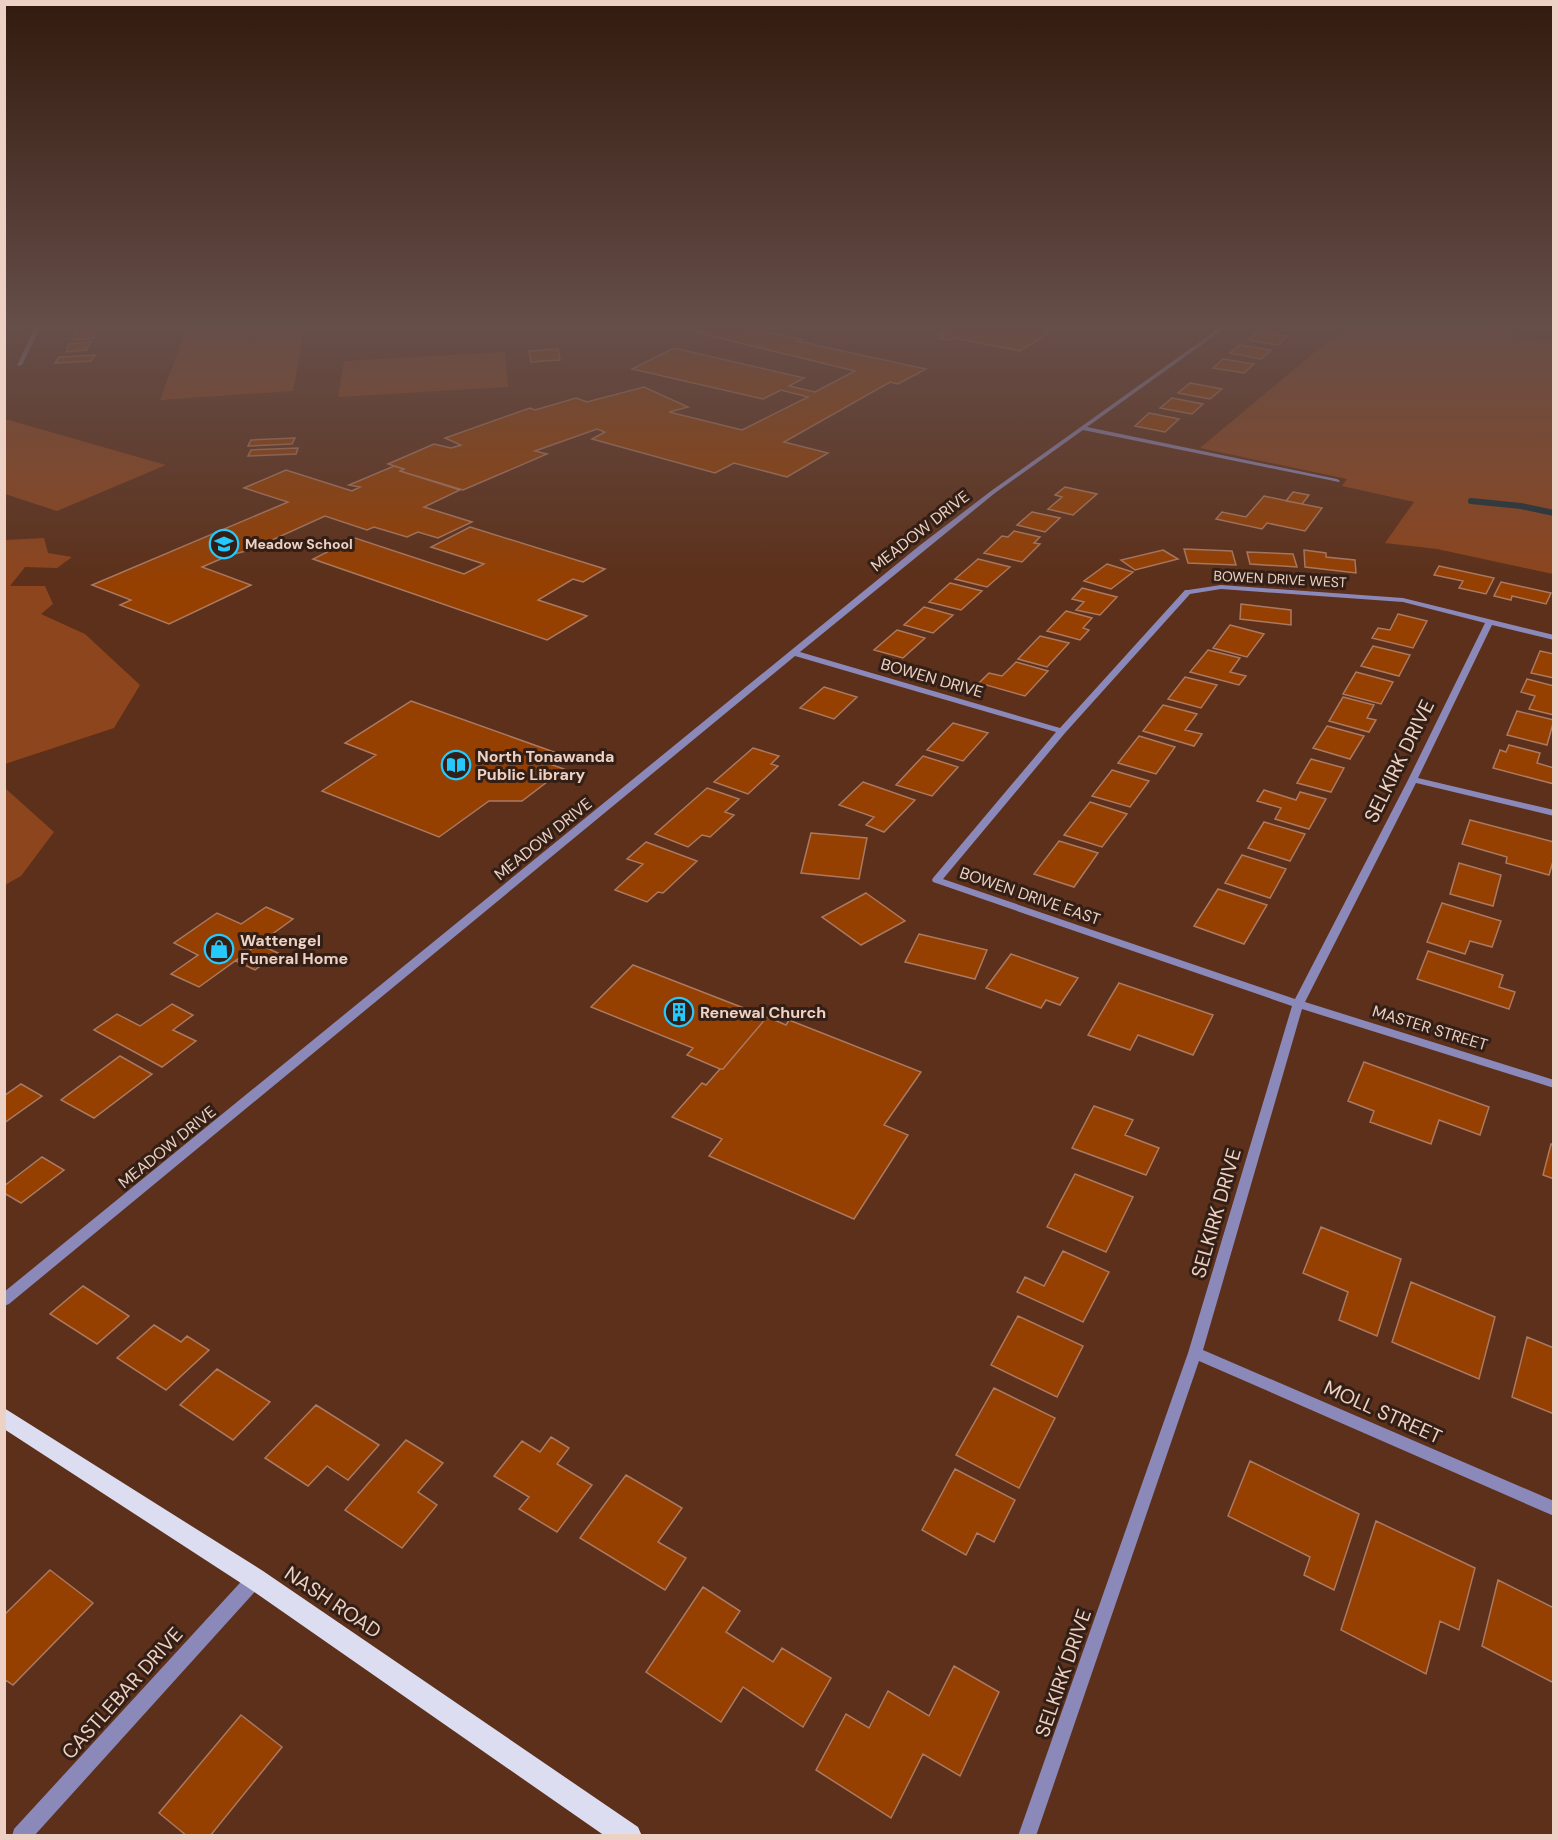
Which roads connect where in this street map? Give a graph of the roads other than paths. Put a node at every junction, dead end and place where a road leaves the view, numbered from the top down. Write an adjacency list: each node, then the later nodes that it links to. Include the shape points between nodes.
1 (1105, 412): 2 (street, MEADOW DRIVE)
2 (1082, 428): 3 (street); 6 (street, MEADOW DRIVE, via 922,548)
3 (1337, 481)
4 (1489, 622): 5 (street, BOWEN DRIVE WEST); 7 (street, BOWEN DRIVE WEST, via 1403,600 1221,587 1188,592); 8 (street, SELKIRK DRIVE)
5 (1554, 638)
6 (793, 653): 7 (street, BOWEN DRIVE); 12 (street, MEADOW DRIVE)
7 (1062, 731): 10 (street, BOWEN DRIVE EAST, via 937,880)
8 (1413, 780): 9 (street); 10 (street, SELKIRK DRIVE)
9 (1554, 813)
10 (1298, 1004): 11 (street, MASTER STREET); 13 (street, SELKIRK DRIVE)
11 (1554, 1083)
12 (4, 1300)
13 (1195, 1353): 15 (street, MOLL STREET); 19 (street, SELKIRK DRIVE)
14 (4, 1417): 16 (main road, NASH ROAD)
15 (1554, 1509)
16 (255, 1579): 17 (street, CASTLEBAR DRIVE); 18 (main road, NASH ROAD)
17 (21, 1836)
18 (629, 1836)
19 (1027, 1836)

